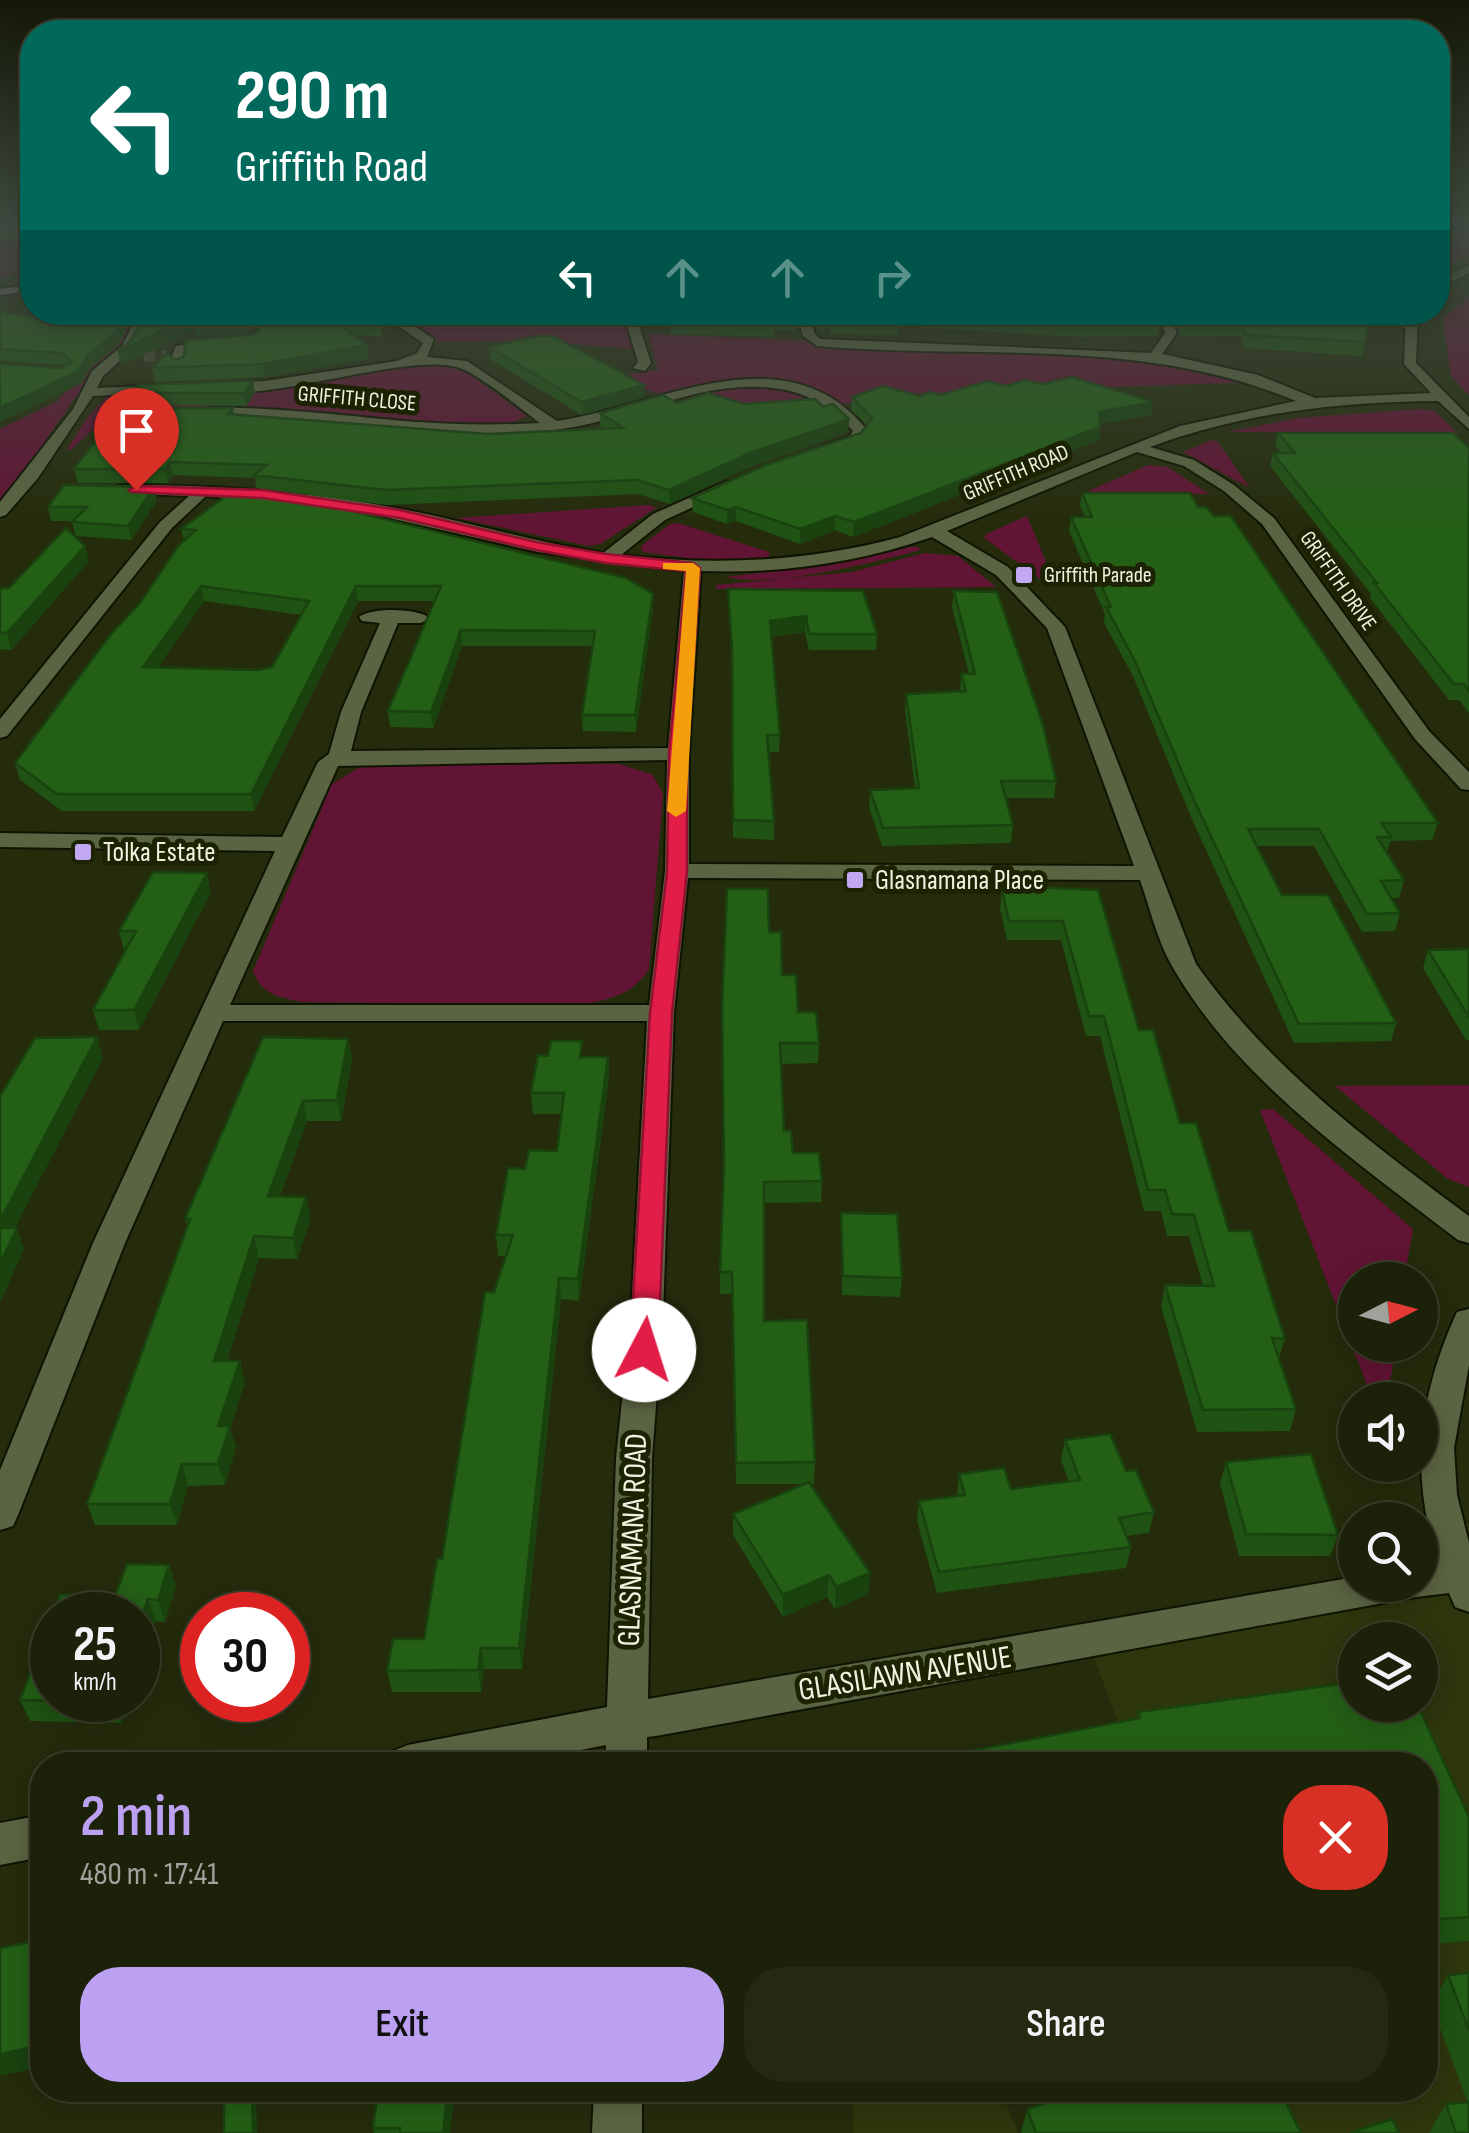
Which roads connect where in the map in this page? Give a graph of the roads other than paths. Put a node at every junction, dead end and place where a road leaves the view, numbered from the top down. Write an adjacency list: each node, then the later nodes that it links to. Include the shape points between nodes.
1 (138, 326): 10 (street)
2 (405, 326): 13 (street, via 430,342)
3 (634, 326): 15 (street, via 645,363)
4 (806, 326): 9 (street, via 818,342 842,345)
5 (1168, 326): 9 (street, via 1167,343)
6 (1411, 326): 19 (street, via 1410,364)
7 (241, 342): 12 (street, via 200,343 180,349)
8 (478, 354): 14 (street)
9 (1156, 354): 21 (street, via 1240,372)
10 (118, 356): 11 (street); 18 (street)
11 (144, 356)
12 (174, 359)
13 (416, 360): 14 (street); 17 (street, via 300,381)
14 (462, 364): 25 (street)
15 (640, 368)
16 (187, 388): 18 (street)
17 (207, 388)
18 (88, 392): 31 (street, via 34,475)
19 (1439, 397): 21 (street, GRIFFITH ROAD); 24 (street)
20 (654, 404): 22 (street, GRIFFITH CLOSE, via 618,400); 25 (street, GRIFFITH CLOSE); 27 (street, GRIFFITH CLOSE, via 730,382 818,392 861,431 854,440)
21 (1316, 404): 26 (street, GRIFFITH ROAD, via 1188,428)
22 (588, 408)
23 (172, 413): 25 (street, GRIFFITH CLOSE, via 469,430)
24 (1469, 425)
25 (556, 426)
26 (1136, 447): 32 (street, GRIFFITH ROAD); 41 (street, GRIFFITH DRIVE, via 1189,463 1268,521 1422,736)
27 (818, 452)
28 (749, 478): 33 (street, via 658,517)
29 (102, 490): 30 (street, GRIFFITH ROAD)
30 (202, 493): 33 (street, GRIFFITH ROAD, via 262,494 400,514); 38 (street, via 166,525)
31 (0, 512)
32 (935, 532): 34 (street, GRIFFITH ROAD, via 812,562); 45 (street, via 972,547 1006,572 1056,627)
33 (606, 558): 34 (street, GRIFFITH ROAD)
34 (693, 568): 39 (street)
35 (368, 617): 37 (street)
36 (421, 618): 37 (street)
37 (392, 620): 40 (street, via 351,712)
38 (0, 732)
39 (678, 754): 40 (street); 44 (street)
40 (340, 757): 43 (street, via 329,762)
41 (1469, 784)
42 (0, 840): 43 (street)
43 (290, 844): 46 (street)
44 (677, 872): 45 (street); 47 (street)
45 (1147, 872): 48 (street, via 1183,964 1251,1054)
46 (214, 1013): 47 (street); 50 (street, via 108,1243)
47 (661, 1013): 54 (street, GLASNAMANA ROAD)
48 (1469, 1232)
49 (1469, 1320): 52 (street, via 1450,1364 1436,1466)
50 (0, 1515)
51 (1438, 1583): 52 (street)
52 (1464, 1585)
53 (1338, 1597): 54 (street, GLASILAWN AVENUE)
54 (626, 1720): 55 (street, GLASILAWN AVENUE); 56 (street, GLASNAMANA ROAD)
55 (471, 1752)
56 (626, 1752)
57 (30, 1838): 58 (street)
58 (0, 1844)
59 (618, 2102): 60 (street)
60 (617, 2133)

